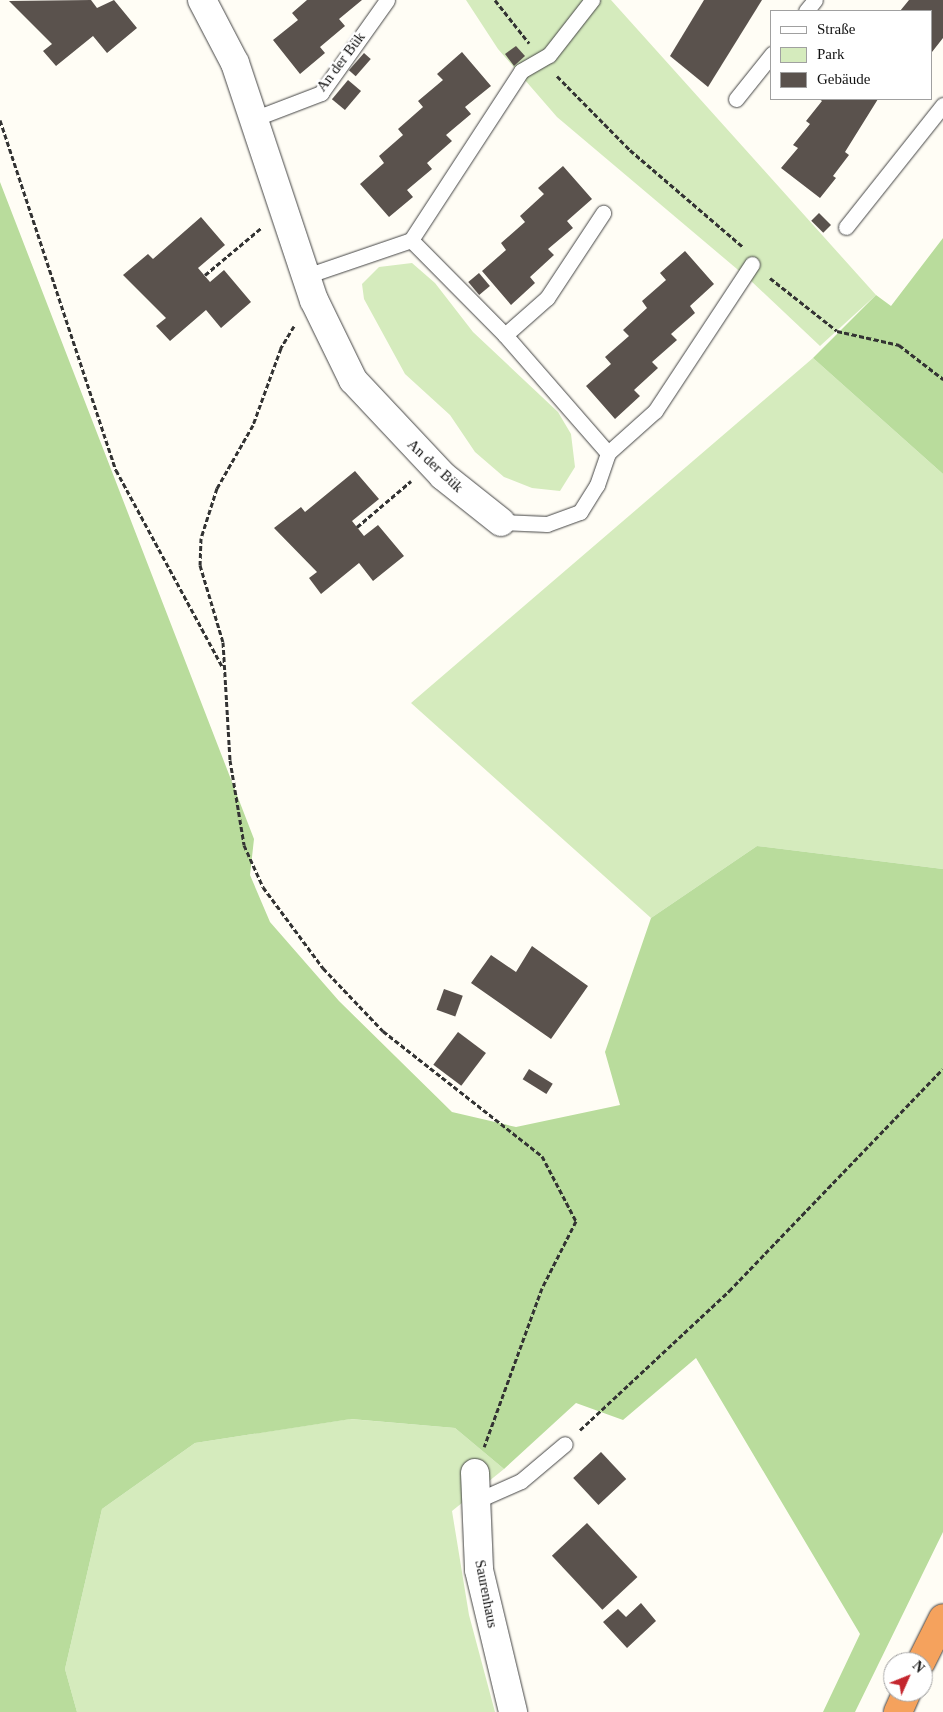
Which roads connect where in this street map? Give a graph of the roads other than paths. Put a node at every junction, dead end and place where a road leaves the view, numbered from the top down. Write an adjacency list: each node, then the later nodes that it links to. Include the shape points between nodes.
1 (387, 0): 9 (lane, An der Bük, via 321,94)
2 (592, 0): 12 (lane, via 549,54 540,56 521,71)
3 (815, 0): 5 (lane)
4 (207, 3): 9 (street, An der Bük, via 235,62)
5 (807, 10)
6 (770, 56): 7 (lane)
7 (736, 99)
8 (943, 105): 11 (lane)
9 (256, 118): 14 (street, An der Bük)
10 (603, 213): 15 (lane, via 548,298)
11 (846, 228)
12 (411, 240): 14 (lane); 15 (lane)
13 (752, 264): 16 (lane, via 655,411)
14 (310, 288): 17 (street, An der Bük, via 353,380 431,465)
15 (505, 335): 16 (lane)
16 (608, 453): 17 (lane, An der Bük, via 598,485 580,512 547,524)
17 (501, 522)
18 (565, 1444): 20 (lane, via 521,1481)
19 (475, 1473): 20 (street, Saurenhaus)
20 (476, 1501): 23 (street, Saurenhaus, via 479,1570)
21 (943, 1618): 22 (highway)
22 (926, 1652)
23 (513, 1712)

